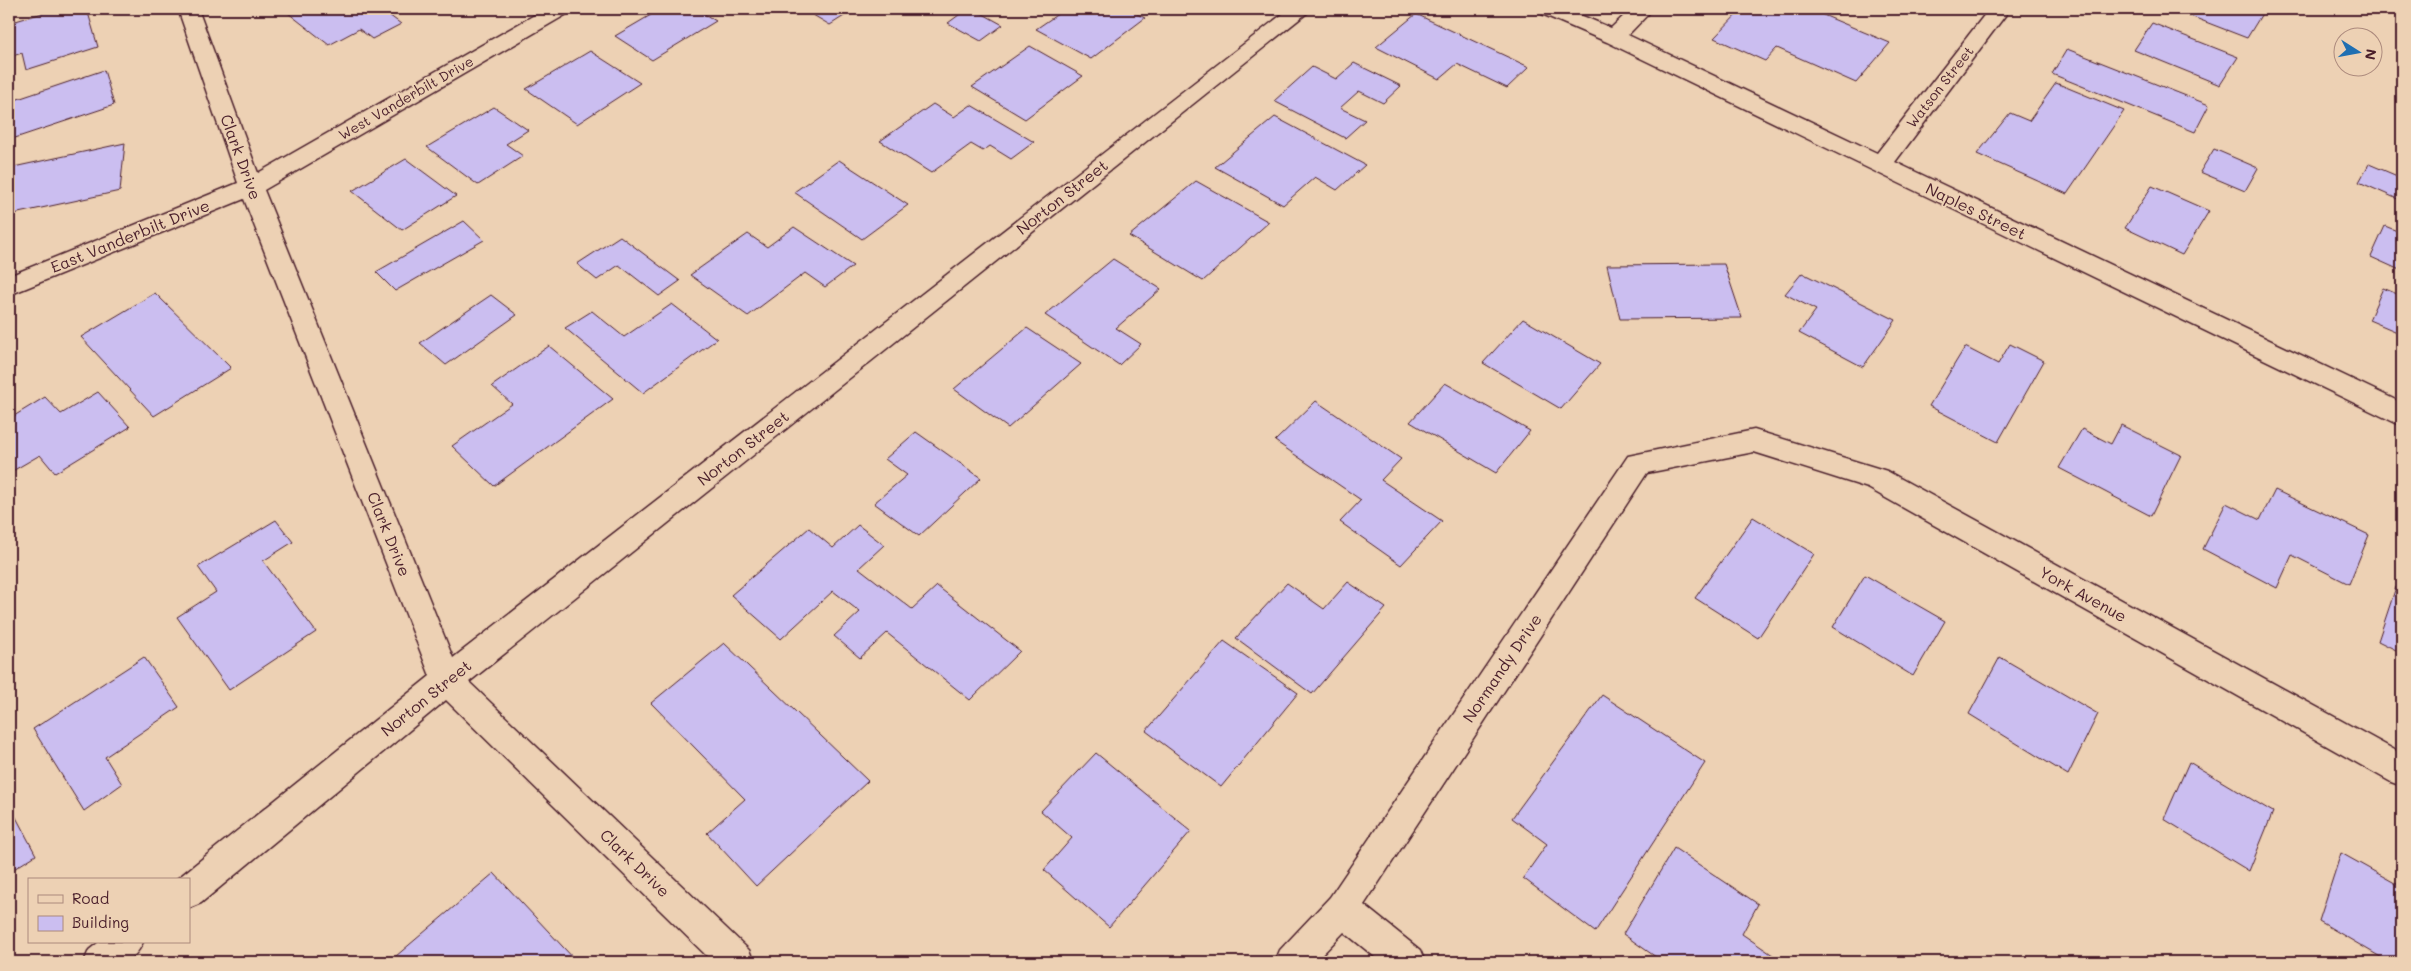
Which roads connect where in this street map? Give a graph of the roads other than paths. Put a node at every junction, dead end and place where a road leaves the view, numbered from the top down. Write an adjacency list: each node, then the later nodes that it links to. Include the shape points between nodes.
1 (188, 9): 9 (street, Clark Drive)
2 (560, 9): 9 (street, West Vanderbilt Drive)
3 (1302, 9): 13 (street, Norton Street)
4 (1549, 9): 7 (street, Naples Street)
5 (1643, 9): 7 (street)
6 (2000, 9): 8 (street, Watson Street)
7 (1614, 37): 8 (street, Naples Street)
8 (1880, 165): 11 (street, Naples Street)
9 (251, 187): 10 (street, East Vanderbilt Drive); 13 (street, Clark Drive)
10 (9, 286)
11 (2402, 415)
12 (1754, 440): 14 (street, York Avenue, via 1877,480); 16 (street, Normandy Drive, via 1638,464)
13 (446, 681): 15 (street, Norton Street); 19 (street, Clark Drive)
14 (2402, 771)
15 (190, 890)
16 (1342, 909): 20 (street, Normandy Drive); 21 (street)
17 (124, 944): 18 (street)
18 (101, 962)
19 (737, 962)
20 (1292, 962)
21 (1408, 962)

